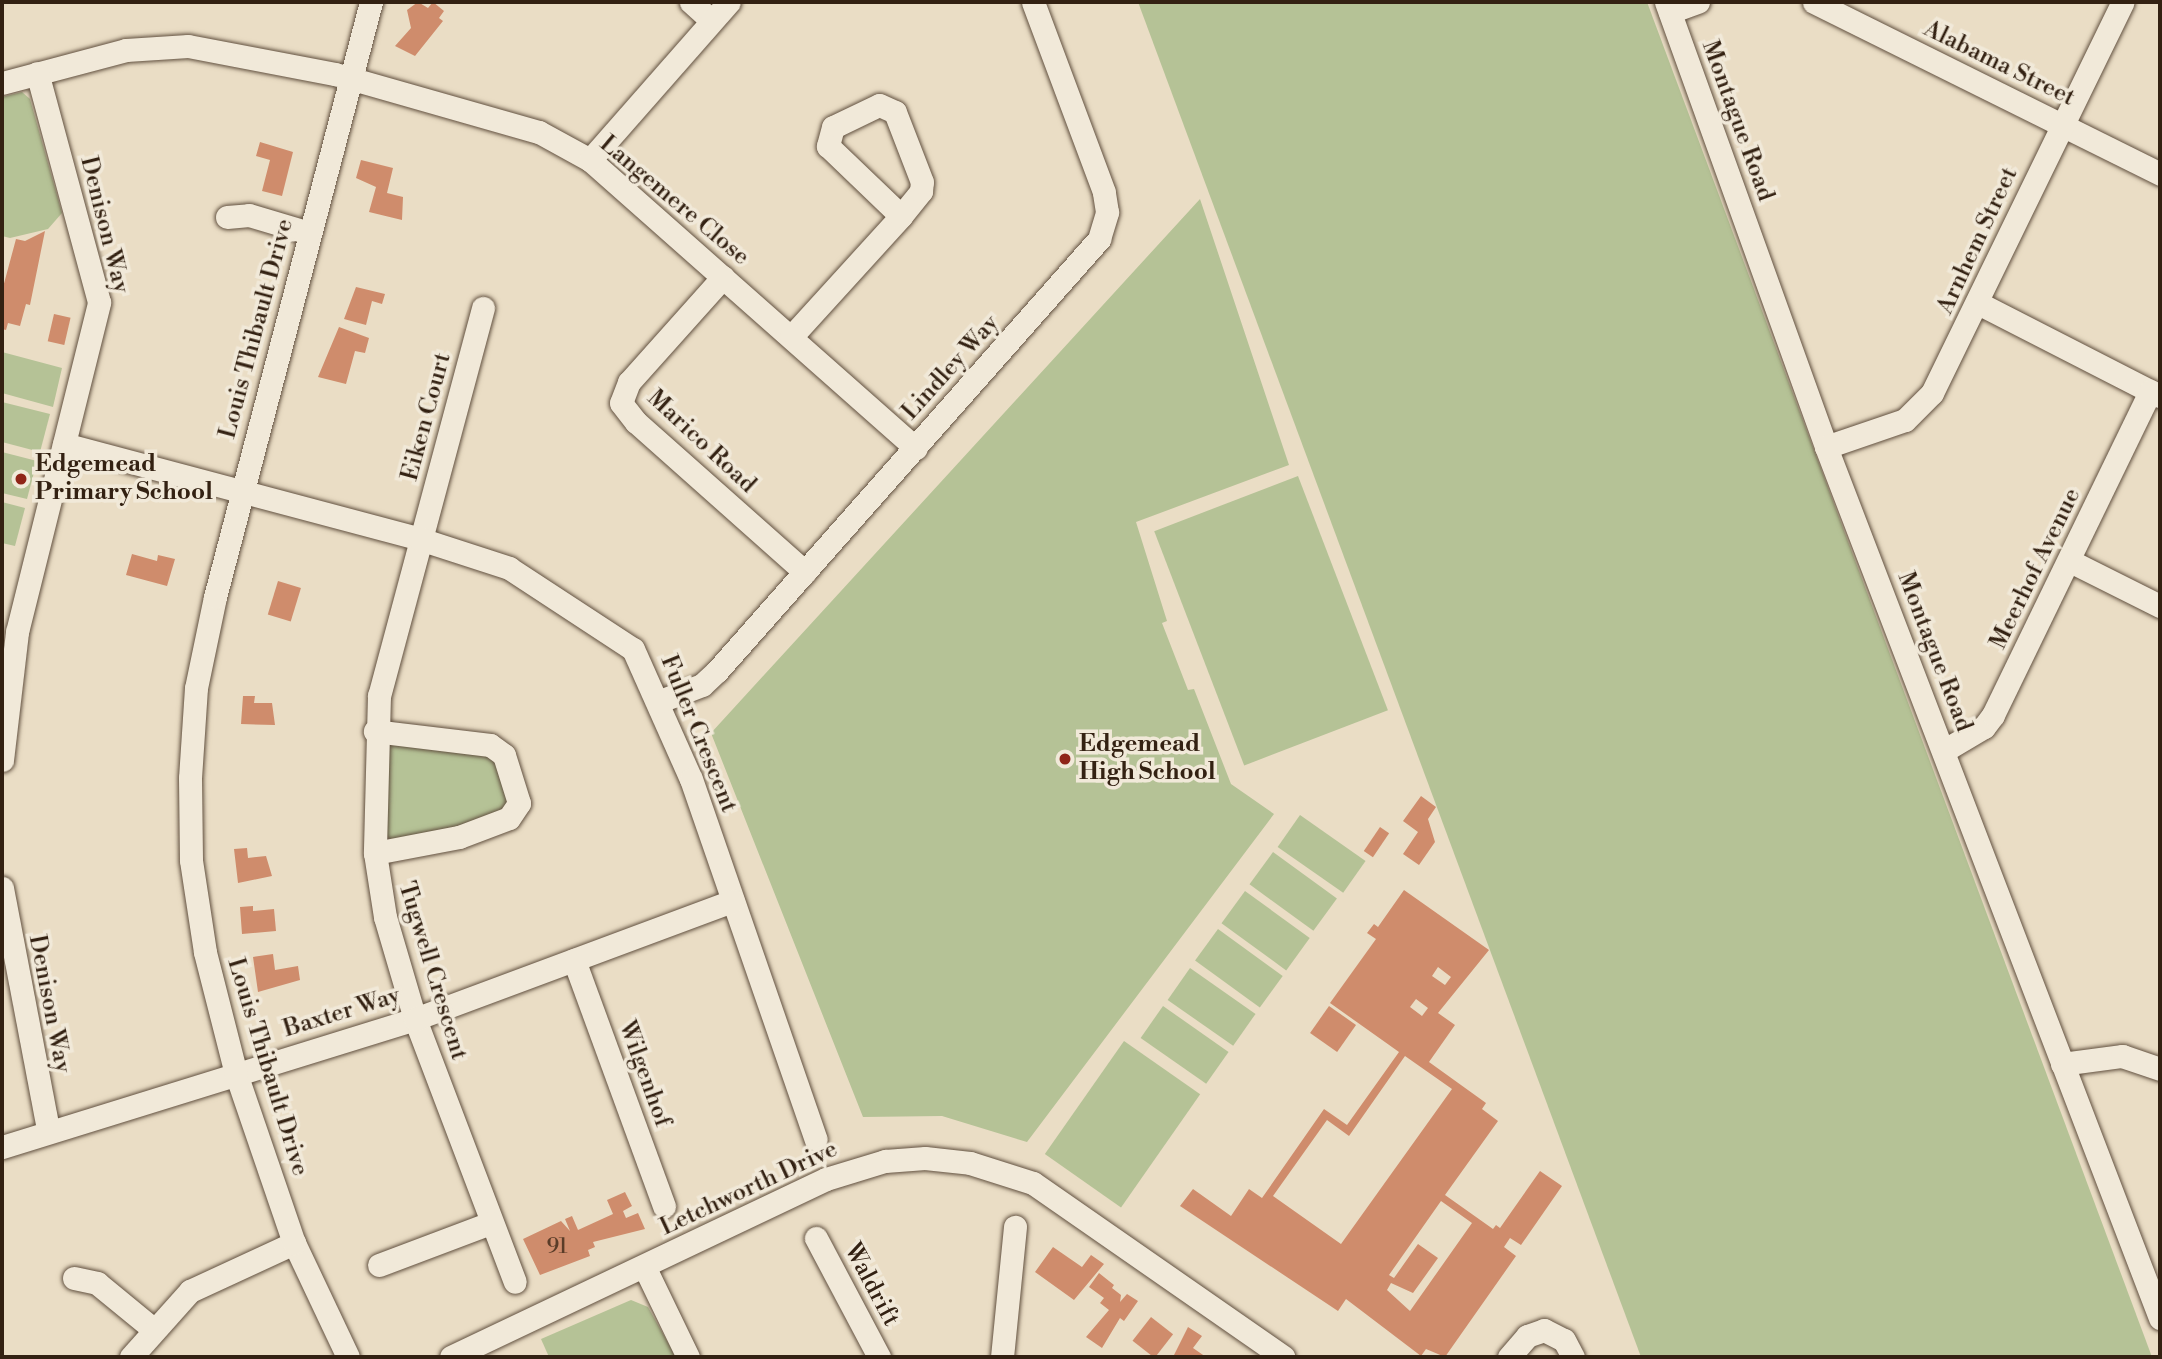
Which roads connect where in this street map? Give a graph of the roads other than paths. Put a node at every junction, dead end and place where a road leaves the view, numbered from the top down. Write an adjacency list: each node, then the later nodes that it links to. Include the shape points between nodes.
1 (371, 2): 11 (street, Louis Thibault Drive)
2 (691, 2): 9 (street)
3 (729, 2): 9 (street)
4 (1033, 2): 25 (street, Lindley Way, via 1104,192 1106,223 1095,246)
5 (1698, 2): 8 (street)
6 (1814, 2): 13 (street, Alabama Street)
7 (2123, 2): 13 (street, Arnhem Street)
8 (1668, 7): 26 (street, Montague Road)
9 (710, 19): 14 (street)
10 (37, 73): 11 (street, Langemere Close, via 126,50 188,46); 12 (street, Langemere Close); 24 (street, Denison Way, via 99,302)
11 (350, 79): 14 (street, Langemere Close, via 539,132); 18 (street, Louis Thibault Drive)
12 (2, 83)
13 (2062, 124): 15 (street, Alabama Street); 20 (street, Arnhem Street)
14 (590, 160): 19 (street, Langemere Close)
15 (2160, 174)
16 (901, 216): 16 (street, via 919,196 922,182 895,112 879,105 833,127 828,146); 22 (street)
17 (227, 217): 18 (street, via 248,215)
18 (309, 233): 27 (street, Louis Thibault Drive)
19 (723, 277): 22 (street, Langemere Close); 30 (street, Marico Road, via 629,382 621,402 636,422)
20 (1978, 303): 23 (street); 26 (street, Arnhem Street, via 1922,407 1905,419)
21 (484, 308): 28 (street, Eiken Court)
22 (791, 337): 25 (street, Langemere Close)
23 (2155, 393): 29 (street, Meerhof Avenue)
24 (64, 444): 27 (street, Fuller Crescent); 35 (street, Denison Way, via 17,632)
25 (916, 447): 30 (street, Lindley Way)
26 (1826, 447): 34 (street, Montague Road)
27 (241, 492): 28 (street, Fuller Crescent); 43 (street, Louis Thibault Drive, via 196,688 190,778 191,860 205,952)
28 (421, 539): 32 (street, Fuller Crescent, via 509,568 598,623 633,649); 33 (street, Tugwell Crescent, via 379,695)
29 (2070, 561): 31 (street); 34 (street, Meerhof Avenue, via 1993,715 1984,727)
30 (805, 572): 32 (street, Lindley Way, via 702,685)
31 (2160, 606)
32 (660, 701): 38 (street, Fuller Crescent)
33 (375, 731): 36 (street, Tugwell Crescent); 36 (street, via 490,744 504,755 519,803 509,818 459,837)
34 (1945, 750): 41 (street, Montague Road)
35 (2, 760)
36 (375, 853): 40 (street, Tugwell Crescent, via 385,917)
37 (2, 888): 44 (street, Denison Way)
38 (733, 901): 39 (street, Baxter Way); 45 (street, Fuller Crescent)
39 (574, 960): 40 (street, Baxter Way); 47 (street, Wilgenhof)
40 (415, 1018): 43 (street, Baxter Way); 48 (street, Tugwell Crescent)
41 (2062, 1064): 42 (street, via 2122,1056); 56 (street, Montague Road)
42 (2160, 1069)
43 (236, 1074): 44 (street, Baxter Way); 51 (street, Louis Thibault Drive)
44 (48, 1130): 46 (street, Baxter Way)
45 (816, 1139)
46 (2, 1147)
47 (664, 1206)
48 (490, 1223): 52 (street); 55 (street, Tugwell Crescent)
49 (1015, 1227): 63 (street)
50 (817, 1238): 62 (street, Waldrift)
51 (294, 1243): 57 (street, via 190,1291); 59 (street, Louis Thibault Drive)
52 (379, 1265)
53 (644, 1266): 60 (street, Letchworth Drive); 61 (street); 64 (street, Letchworth Drive, via 834,1176 885,1161 954,1160 999,1170 1044,1189)
54 (74, 1278): 57 (street, via 97,1283)
55 (515, 1282)
56 (2160, 1318)
57 (153, 1329): 58 (street)
58 (131, 1357)
59 (348, 1357)
60 (451, 1357)
61 (688, 1357)
62 (879, 1357)
63 (1002, 1357)
64 (1283, 1357)
65 (1509, 1357): 66 (street, via 1527,1336 1544,1331 1564,1340)
66 (1573, 1357)

